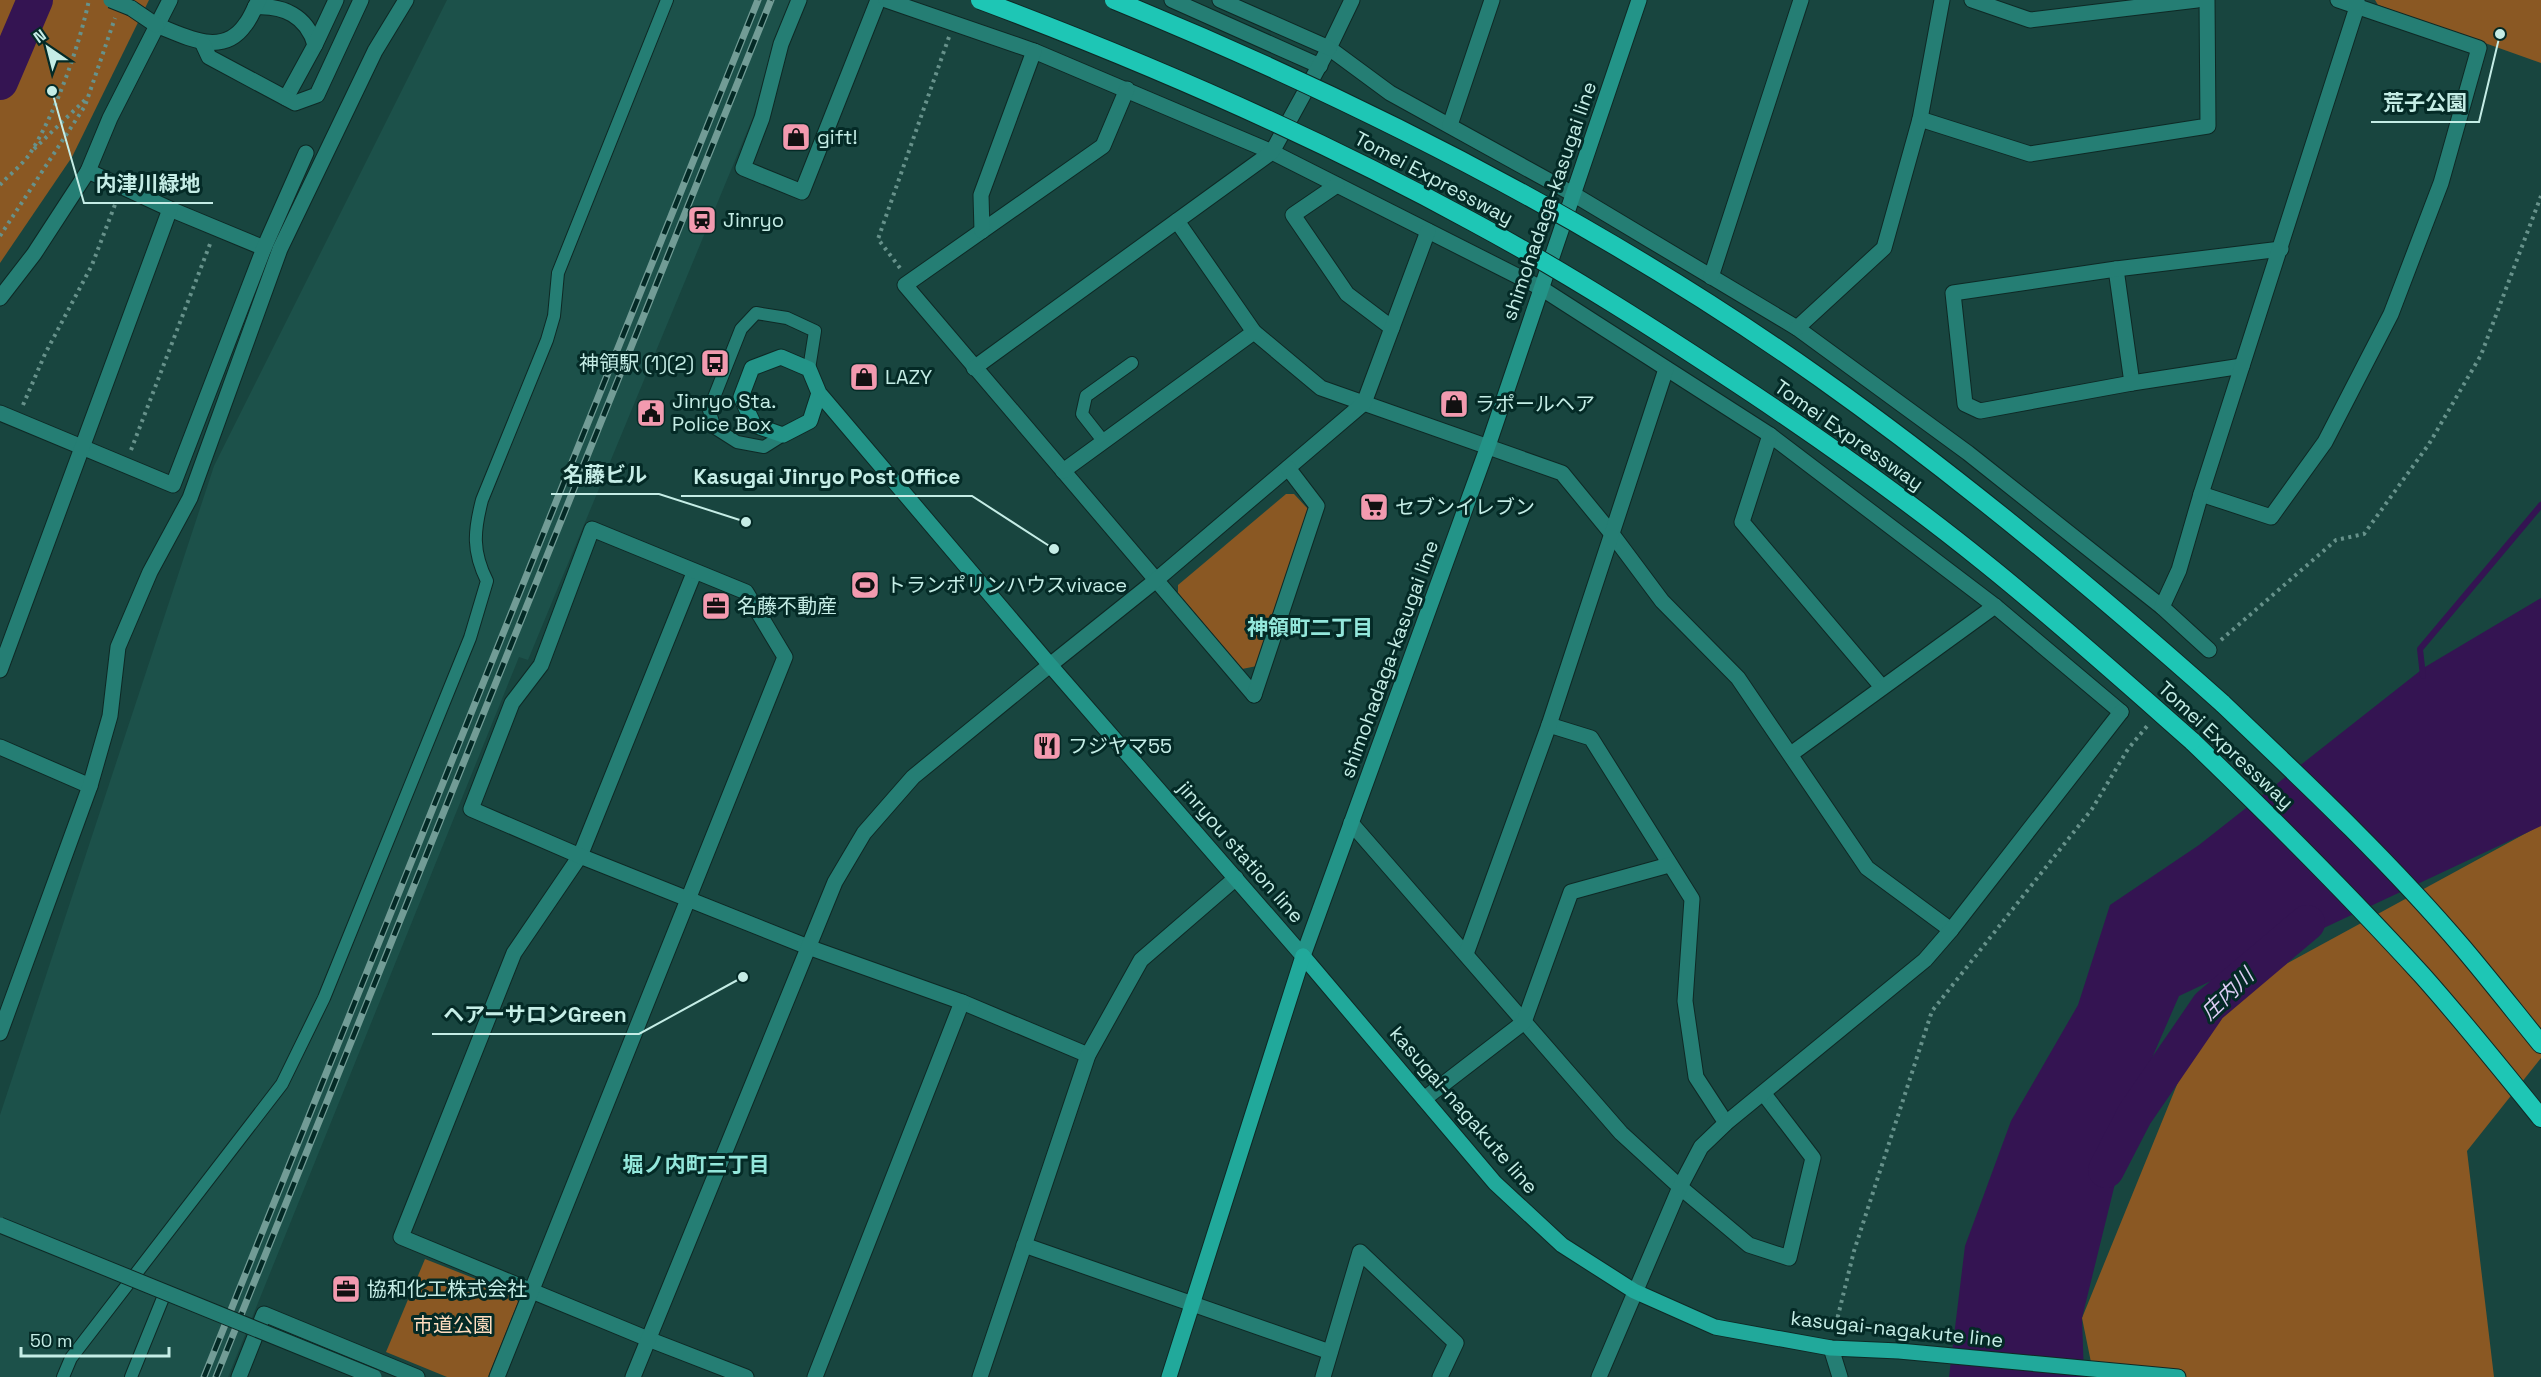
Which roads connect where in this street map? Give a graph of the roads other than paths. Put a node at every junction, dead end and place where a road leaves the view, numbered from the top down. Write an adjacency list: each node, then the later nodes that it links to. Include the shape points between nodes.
1 (170, 0): 25 (street)
2 (336, 0): 27 (street)
3 (361, 0): 32 (street, via 317,95 295,103)
4 (406, 0): 82 (street, via 375,51 280,249 190,498 150,572 118,647 110,716)
5 (667, 0): 111 (lane, via 558,273 554,316 547,340 482,500 475,527 476,550 487,581 470,638 324,998 282,1083 71,1358)
6 (799, 0): 7 (street, via 743,168 802,192)
7 (878, 0)
8 (980, 0): 99 (highway, Tomei Expressway, bridge, via 1199,88 1471,221 1660,332 1832,448 1984,562 2192,741 2294,840 2423,976)
9 (1114, 0): 95 (highway, Tomei Expressway, bridge, via 1324,91 1452,156 1579,225 1817,376 1930,459 2115,607 2222,703 2402,881)
10 (1172, 0): 30 (street)
11 (1220, 0): 28 (street)
12 (1352, 0): 28 (street)
13 (1492, 0): 34 (street)
14 (1639, 0): 39 (main road, shimohadaga-kasugai line)
15 (1801, 0): 47 (street)
16 (1942, 0): 33 (street)
17 (1972, 0): 18 (street, via 2030,20)
18 (2197, 0)
19 (2207, 0): 33 (street, via 2208,126 2030,154)
20 (2338, 0): 22 (street)
21 (894, 1): 29 (street)
22 (2357, 3): 45 (street); 69 (street, via 2479,48 2441,183 2386,325 2325,442 2271,517)
23 (257, 4): 26 (street, via 245,26 227,41); 27 (street, via 292,12 311,32)
24 (120, 7): 25 (street)
25 (156, 25): 26 (street); 37 (street)
26 (203, 44): 32 (street, via 209,57)
27 (315, 45): 32 (street)
28 (1329, 48): 30 (street); 34 (street, via 1390,93)
29 (1034, 51): 31 (street); 42 (street, via 981,195)
30 (1320, 66): 35 (street)
31 (1127, 89): 35 (street); 42 (street, via 1103,146)
32 (286, 98)
33 (1920, 119): 51 (street, via 1884,248)
34 (1450, 125): 39 (street)
35 (1272, 152): 38 (street); 41 (street)
36 (306, 153): 44 (street)
37 (88, 171): 40 (street); 49 (street)
38 (1337, 185): 43 (street); 50 (street, via 1293,215 1347,294)
39 (1573, 194): 47 (street); 48 (main road, shimohadaga-kasugai line)
40 (170, 209): 44 (street); 65 (street)
41 (1177, 221): 52 (street); 55 (street)
42 (982, 231): 55 (street, via 905,285)
43 (1428, 231): 48 (street); 50 (street)
44 (264, 248): 65 (street, via 173,485)
45 (2281, 249): 46 (street); 54 (street)
46 (2116, 269): 58 (street); 58 (street, via 1953,293 1965,404 1980,411)
47 (1711, 277): 51 (street)
48 (1541, 288): 57 (street); 66 (main road, shimohadaga-kasugai line)
49 (0, 298)
50 (1392, 328): 60 (street)
51 (1797, 328): 74 (street, via 1968,453)
52 (1254, 332): 60 (street, via 1321,388); 64 (street)
53 (1132, 363): 64 (lane, via 1086,396 1082,414)
54 (2242, 366): 58 (street); 69 (street)
55 (974, 368): 68 (street)
56 (809, 369): 59 (main road); 62 (main road, via 781,357 752,368 748,378 741,397 754,425); 62 (lane, via 815,331 787,318 756,313 741,329 708,410 715,428 737,442 764,447)
57 (1665, 369): 63 (street); 70 (street)
58 (2132, 383)
59 (819, 393): 62 (main road, via 810,422); 76 (main road, jinryou station line)
60 (1364, 403): 66 (street); 67 (street)
61 (0, 413): 65 (street)
62 (783, 435)
63 (1770, 435): 73 (street); 78 (street, via 1742,522)
64 (1104, 442): 68 (street)
65 (81, 446): 77 (street)
66 (1488, 446): 70 (street, via 1562,473); 83 (main road, shimohadaga-kasugai line)
67 (1288, 468): 72 (street); 72 (street, via 1317,506 1254,695)
68 (1063, 471): 72 (street)
69 (2201, 495): 74 (street, via 2179,570)
70 (1612, 534): 79 (street); 81 (street, via 1662,601 1738,678)
71 (694, 573): 84 (street); 84 (street, via 592,529 541,665 512,703 471,809); 87 (street, via 746,592 785,657)
72 (1155, 581): 76 (street)
73 (1995, 606): 78 (street); 88 (street, via 2121,712)
74 (2162, 607): 75 (street)
75 (2209, 650)
76 (1050, 665): 86 (main road, jinryou station line); 89 (street, via 912,777 889,803 864,833 835,882)
77 (0, 670)
78 (1882, 687): 81 (street)
79 (1549, 726): 85 (street, via 1591,738); 90 (street)
80 (0, 747): 82 (street)
81 (1791, 754): 88 (street, via 1867,868)
82 (90, 786): 94 (street)
83 (1352, 824): 90 (street); 91 (main road, shimohadaga-kasugai line)
84 (580, 856): 87 (street); 104 (street, via 514,953 401,1237)
85 (1669, 865): 93 (street, via 1571,892); 100 (street, via 1692,899 1685,1001 1696,1077)
86 (1236, 878): 91 (main road, jinryou station line); 96 (street, via 1141,960)
87 (690, 899): 89 (street); 104 (street)
88 (1951, 930): 97 (street, via 1925,960)
89 (808, 947): 92 (street); 108 (street)
90 (1466, 954): 93 (street)
91 (1303, 956): 98 (main road, kasugai-nagakute line); 107 (main road)
92 (962, 1002): 96 (street); 119 (street)
93 (1524, 1022): 98 (street); 101 (street, via 1621,1133)
94 (0, 1033)
95 (2541, 1044)
96 (1088, 1055): 103 (street)
97 (1764, 1094): 100 (street); 101 (street, via 1813,1158 1789,1258 1749,1245)
98 (1424, 1099): 105 (main road, kasugai-nagakute line, via 1495,1183 1562,1245)
99 (2541, 1118)
100 (1726, 1123): 101 (street, via 1701,1147)
101 (1680, 1187): 105 (street)
102 (0, 1226): 106 (street, bridge)
103 (1024, 1245): 107 (street); 120 (street)
104 (532, 1291): 108 (street); 116 (street)
105 (1634, 1292): 109 (main road, kasugai-nagakute line, via 1715,1327); 124 (street)
106 (165, 1293): 112 (lane); 114 (street, bridge)
107 (1192, 1304): 110 (street); 121 (main road)
108 (648, 1339): 117 (street); 118 (street)
109 (1831, 1348): 125 (street); 126 (main road, kasugai-nagakute line)
110 (1330, 1352): 122 (street); 123 (street, via 1360,1252 1456,1343)
111 (63, 1377)
112 (131, 1377)
113 (239, 1377): 115 (street, via 264,1314)
114 (374, 1377)
115 (417, 1377)
116 (497, 1377)
117 (633, 1377)
118 (746, 1377)
119 (815, 1377)
120 (980, 1377)
121 (1169, 1377)
122 (1323, 1377)
123 (1440, 1377)
124 (1599, 1377)
125 (1840, 1377)
126 (2178, 1377)

